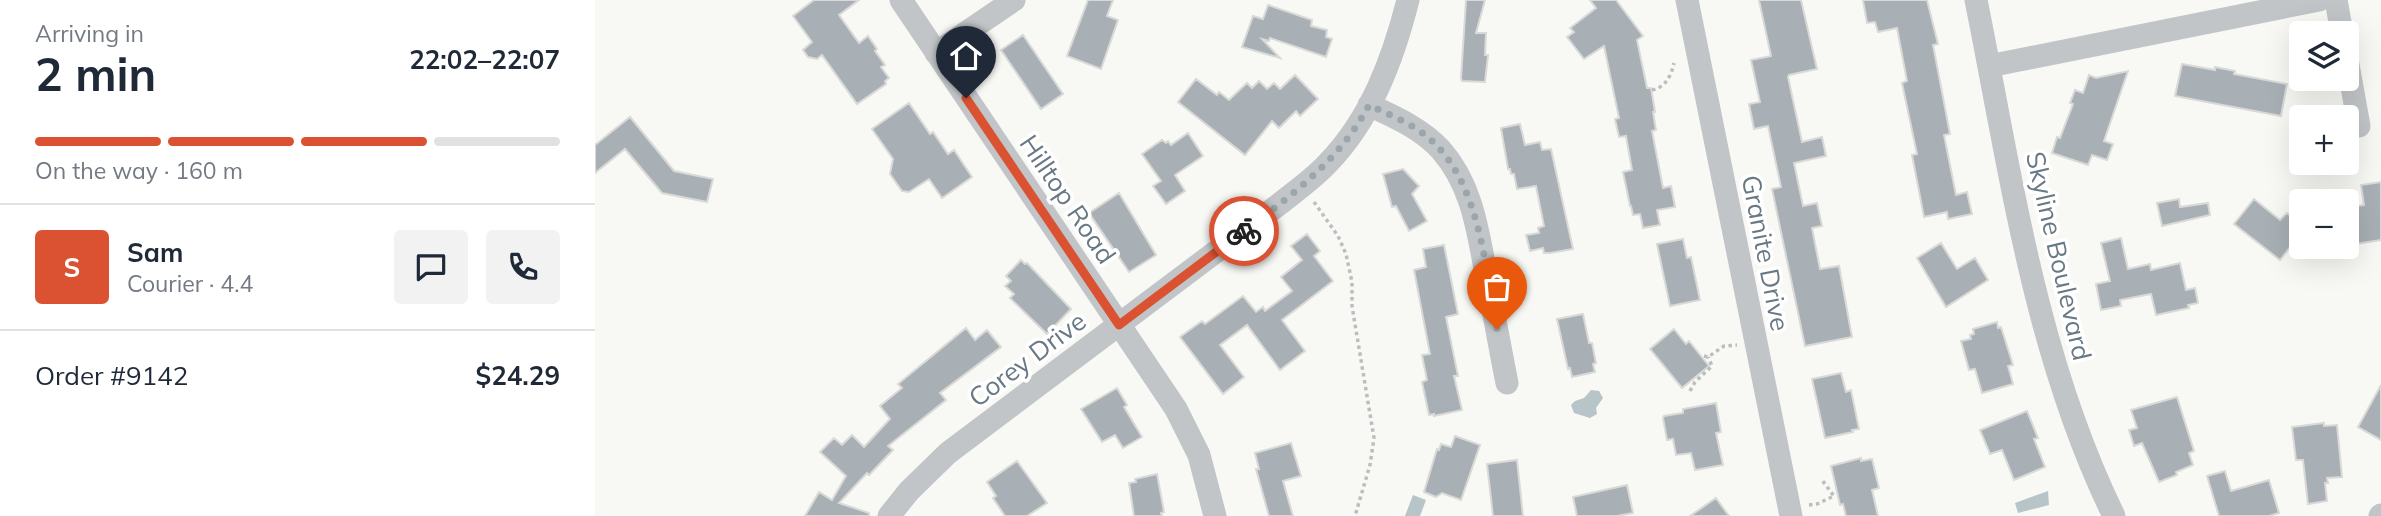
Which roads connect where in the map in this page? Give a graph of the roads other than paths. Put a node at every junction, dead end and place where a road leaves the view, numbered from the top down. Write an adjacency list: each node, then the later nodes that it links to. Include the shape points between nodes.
1 (901, 0): 9 (street, Hilltop Road)
2 (1014, 0): 9 (street)
3 (1408, 0): 11 (street, Corey Drive, via 1390,60)
4 (1687, 0): 14 (street, Granite Drive)
5 (1976, 0): 10 (street, Skyline Boulevard)
6 (2319, 0): 10 (street)
7 (2336, 0): 8 (street)
8 (2340, 21)
9 (936, 53): 12 (street, Hilltop Road)
10 (1989, 65): 17 (street, Skyline Boulevard, via 2026,253 2050,347 2078,434)
11 (1369, 105): 12 (street, Corey Drive, via 1342,148 1317,173); 13 (street, via 1428,137 1463,182)
12 (1119, 325): 15 (street, Corey Drive, via 948,453); 16 (street, Hilltop Road, via 1191,437)
13 (1507, 383)
14 (1800, 511)
15 (890, 516)
16 (1216, 516)
17 (2114, 516)

